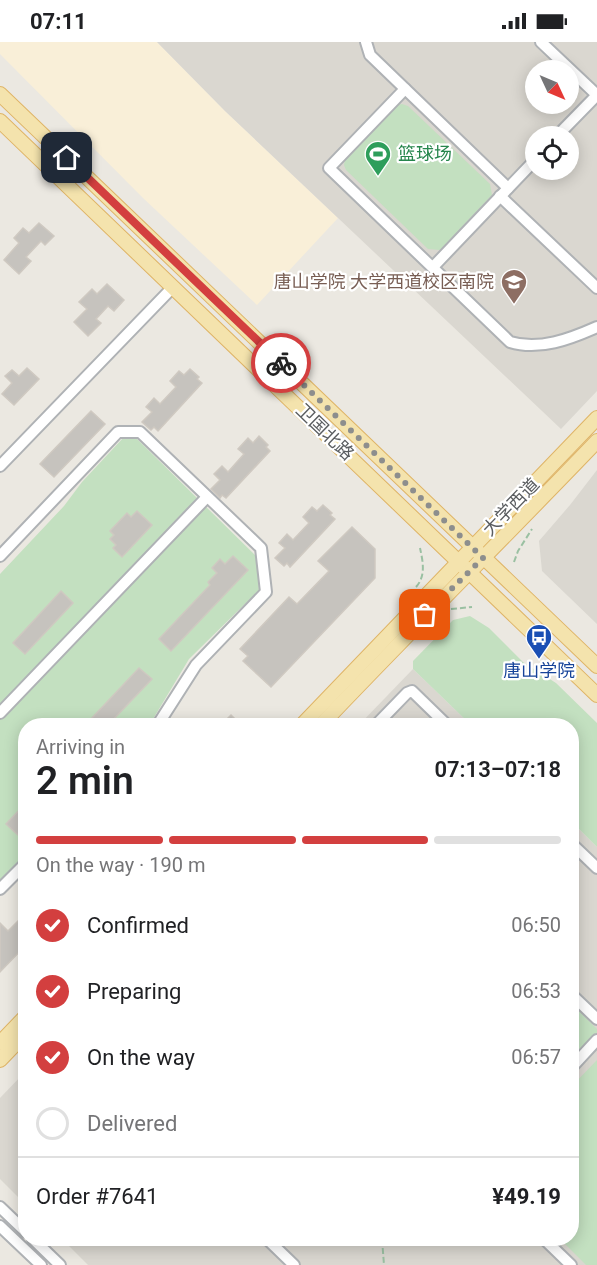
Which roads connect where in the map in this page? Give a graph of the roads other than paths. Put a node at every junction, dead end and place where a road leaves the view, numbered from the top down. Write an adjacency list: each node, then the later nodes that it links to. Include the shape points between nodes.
1 (366, 42): 3 (street, via 370,56)
2 (541, 42): 5 (street)
3 (405, 89): 9 (street); 10 (street, via 329,168)
4 (0, 94): 18 (main road, 卫国北路)
5 (597, 95): 7 (street)
6 (0, 121): 11 (main road, 卫国北路)
7 (567, 126)
8 (525, 170): 9 (street)
9 (504, 192): 10 (street); 12 (street)
10 (433, 267): 13 (street, via 510,342 545,344)
11 (173, 287): 16 (street); 21 (main road, 卫国北路)
12 (597, 288)
13 (597, 327)
14 (597, 418): 18 (main road, 大学西道)
15 (597, 441): 20 (main road, 大学西道)
16 (0, 466)
17 (207, 497): 19 (street, via 140,432 118,432); 25 (street); 26 (street, via 261,548 266,592 196,665)
18 (472, 546): 20 (main road, 卫国北路); 21 (main road, 大学西道)
19 (0, 556)
20 (483, 558): 22 (main road, 大学西道); 23 (main road, 卫国北路)
21 (458, 561): 22 (main road, 卫国北路); 27 (main road, 大学西道)
22 (468, 572): 24 (main road, 卫国北路); 28 (main road, 大学西道)
23 (597, 666)
24 (597, 695)
25 (0, 712)
26 (162, 718)
27 (309, 718)
28 (328, 718)
29 (383, 718): 30 (street, via 412,691)
30 (440, 718)
31 (579, 851): 32 (street)
32 (597, 868)
33 (18, 871): 34 (street)
34 (0, 889)
35 (579, 1002): 36 (street)
36 (597, 1019)
37 (18, 1024): 40 (main road)
38 (597, 1040): 41 (street)
39 (18, 1042): 42 (main road)
40 (0, 1043)
41 (579, 1059)
42 (0, 1060)
43 (0, 1207): 44 (street)
44 (18, 1224)
45 (0, 1226): 46 (street)
46 (18, 1244)
47 (21, 1246): 51 (street)
48 (40, 1246): 52 (street)
49 (274, 1246): 53 (street)
50 (551, 1246): 54 (street)
51 (40, 1265)
52 (60, 1265)
53 (294, 1265)
54 (571, 1265)

